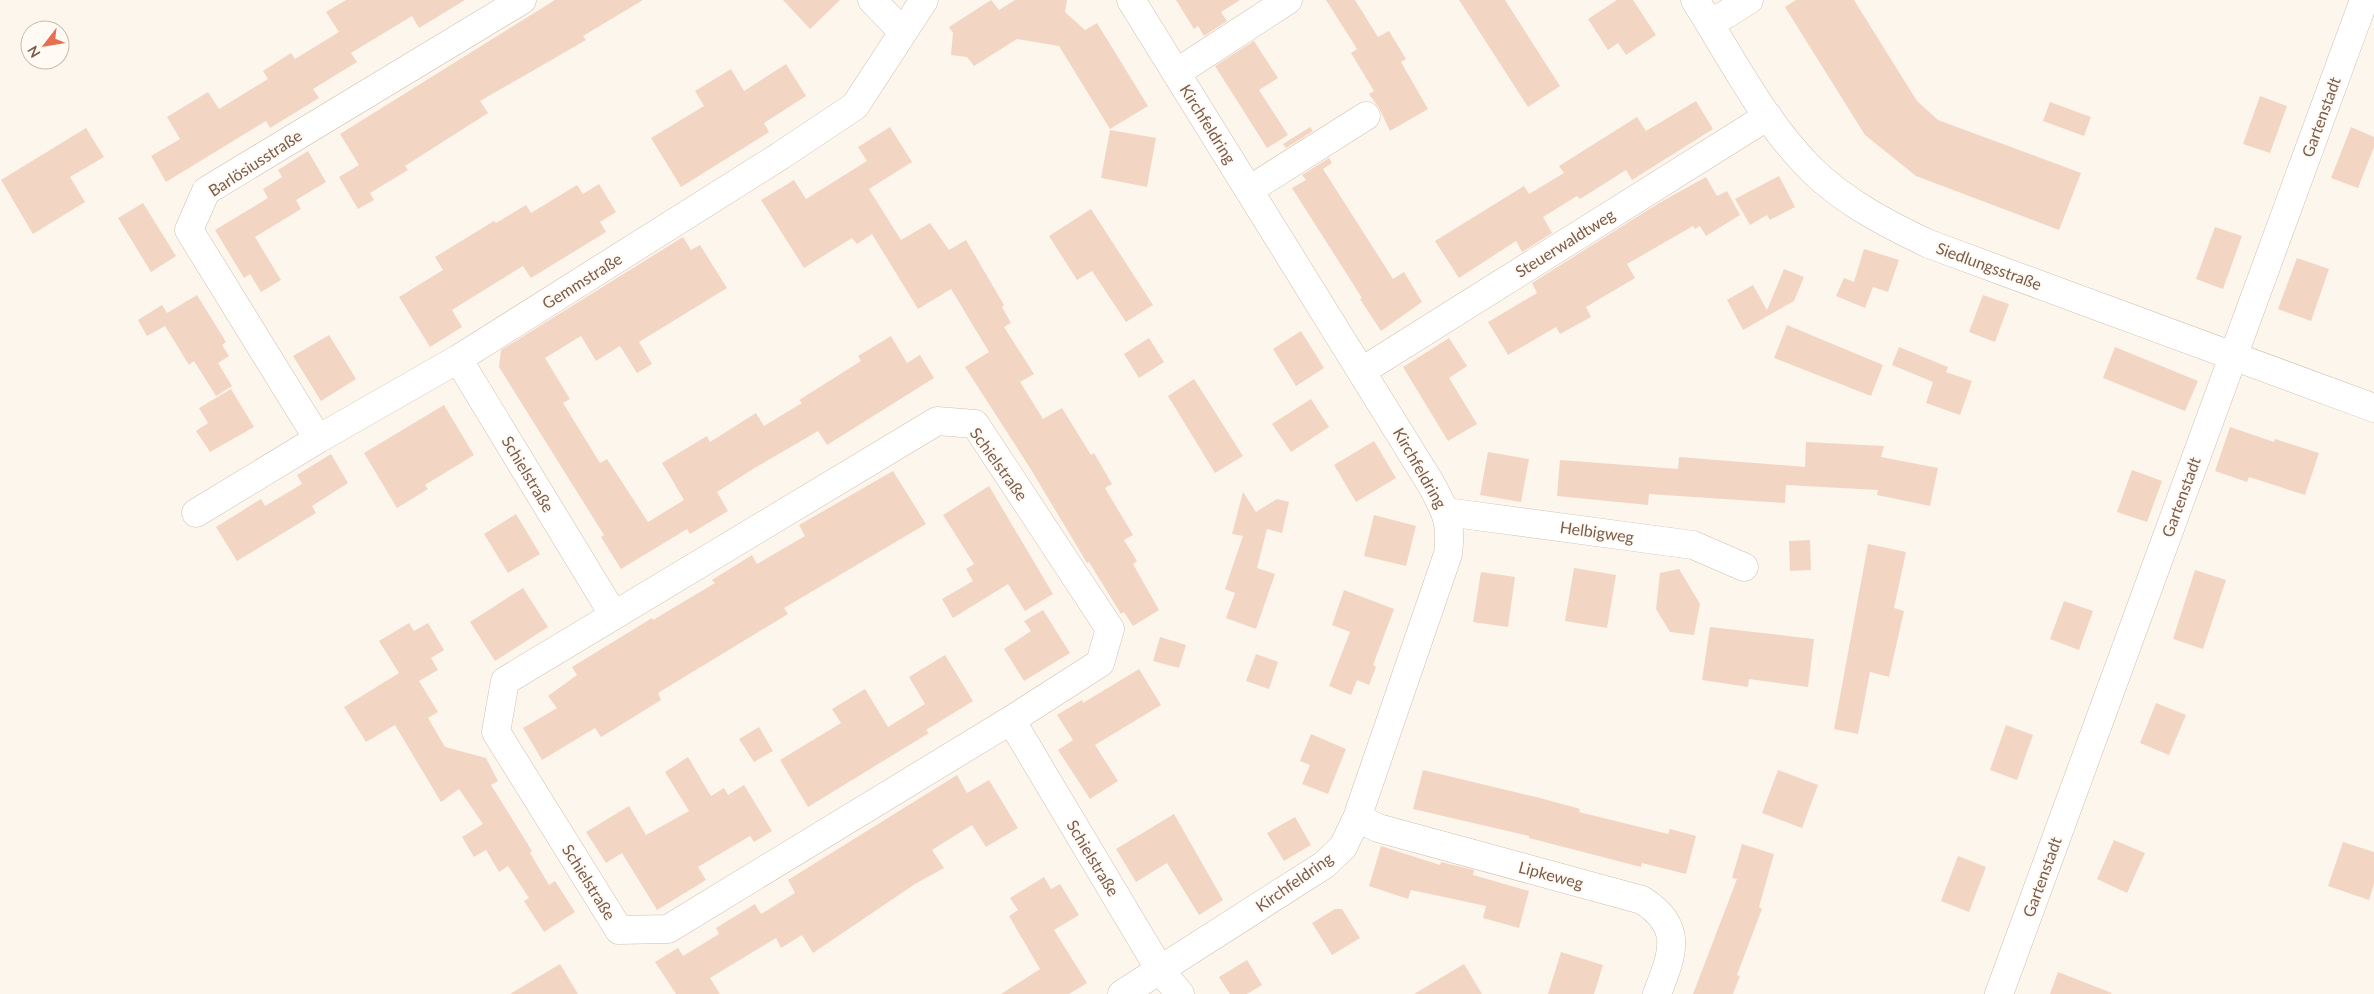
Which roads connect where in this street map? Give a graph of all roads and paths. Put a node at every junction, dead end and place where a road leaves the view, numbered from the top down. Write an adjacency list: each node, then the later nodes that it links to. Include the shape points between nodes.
1 (522, 0): 19 (street, Barlösiusstraße, via 206,191 189,230)
2 (872, 0): 10 (street)
3 (924, 0): 10 (street, Gemmstraße)
4 (1131, 0): 11 (street, Kirchfeldring)
5 (1288, 0): 11 (street)
6 (1695, 0): 9 (street, Siedlungsstraße)
7 (1749, 0): 9 (street)
8 (2364, 0): 15 (street, Gartenstadt)
9 (1710, 24): 13 (street, Siedlungsstraße)
10 (903, 32): 16 (street, Gemmstraße, via 855,106)
11 (1176, 73): 14 (street, Kirchfeldring)
12 (1366, 116): 14 (street)
13 (1768, 116): 15 (street, Siedlungsstraße, via 1812,169 1837,191 1897,229 1929,244); 17 (street, Steuerwaldtweg)
14 (1249, 190): 17 (street, Kirchfeldring)
15 (2233, 356): 18 (street, Siedlungsstraße); 30 (street, Gartenstadt)
16 (458, 359): 19 (street, Gemmstraße); 23 (street, Schielstraße)
17 (1362, 371): 20 (street, Kirchfeldring)
18 (2374, 408)
19 (318, 439): 21 (street, Gemmstraße)
20 (1446, 512): 22 (street, Helbigweg, via 1693,545); 25 (street, Kirchfeldring, via 1451,533 1448,554)
21 (196, 513)
22 (1744, 567)
23 (614, 614): 24 (street, Schielstraße, via 937,421 975,424 1110,628 1100,663); 24 (street, Schielstraße, via 504,681 496,732 619,930 668,929)
24 (1011, 720): 26 (street, Schielstraße)
25 (1357, 818): 26 (street, Kirchfeldring, via 1343,847 1324,865); 29 (street, Lipkeweg, via 1378,828 1642,900 1660,914 1672,939 1672,956)
26 (1160, 970): 27 (street, Kirchfeldring); 28 (street, Schielstraße)
27 (1122, 994)
28 (1180, 994)
29 (1657, 994)
30 (1999, 994)

